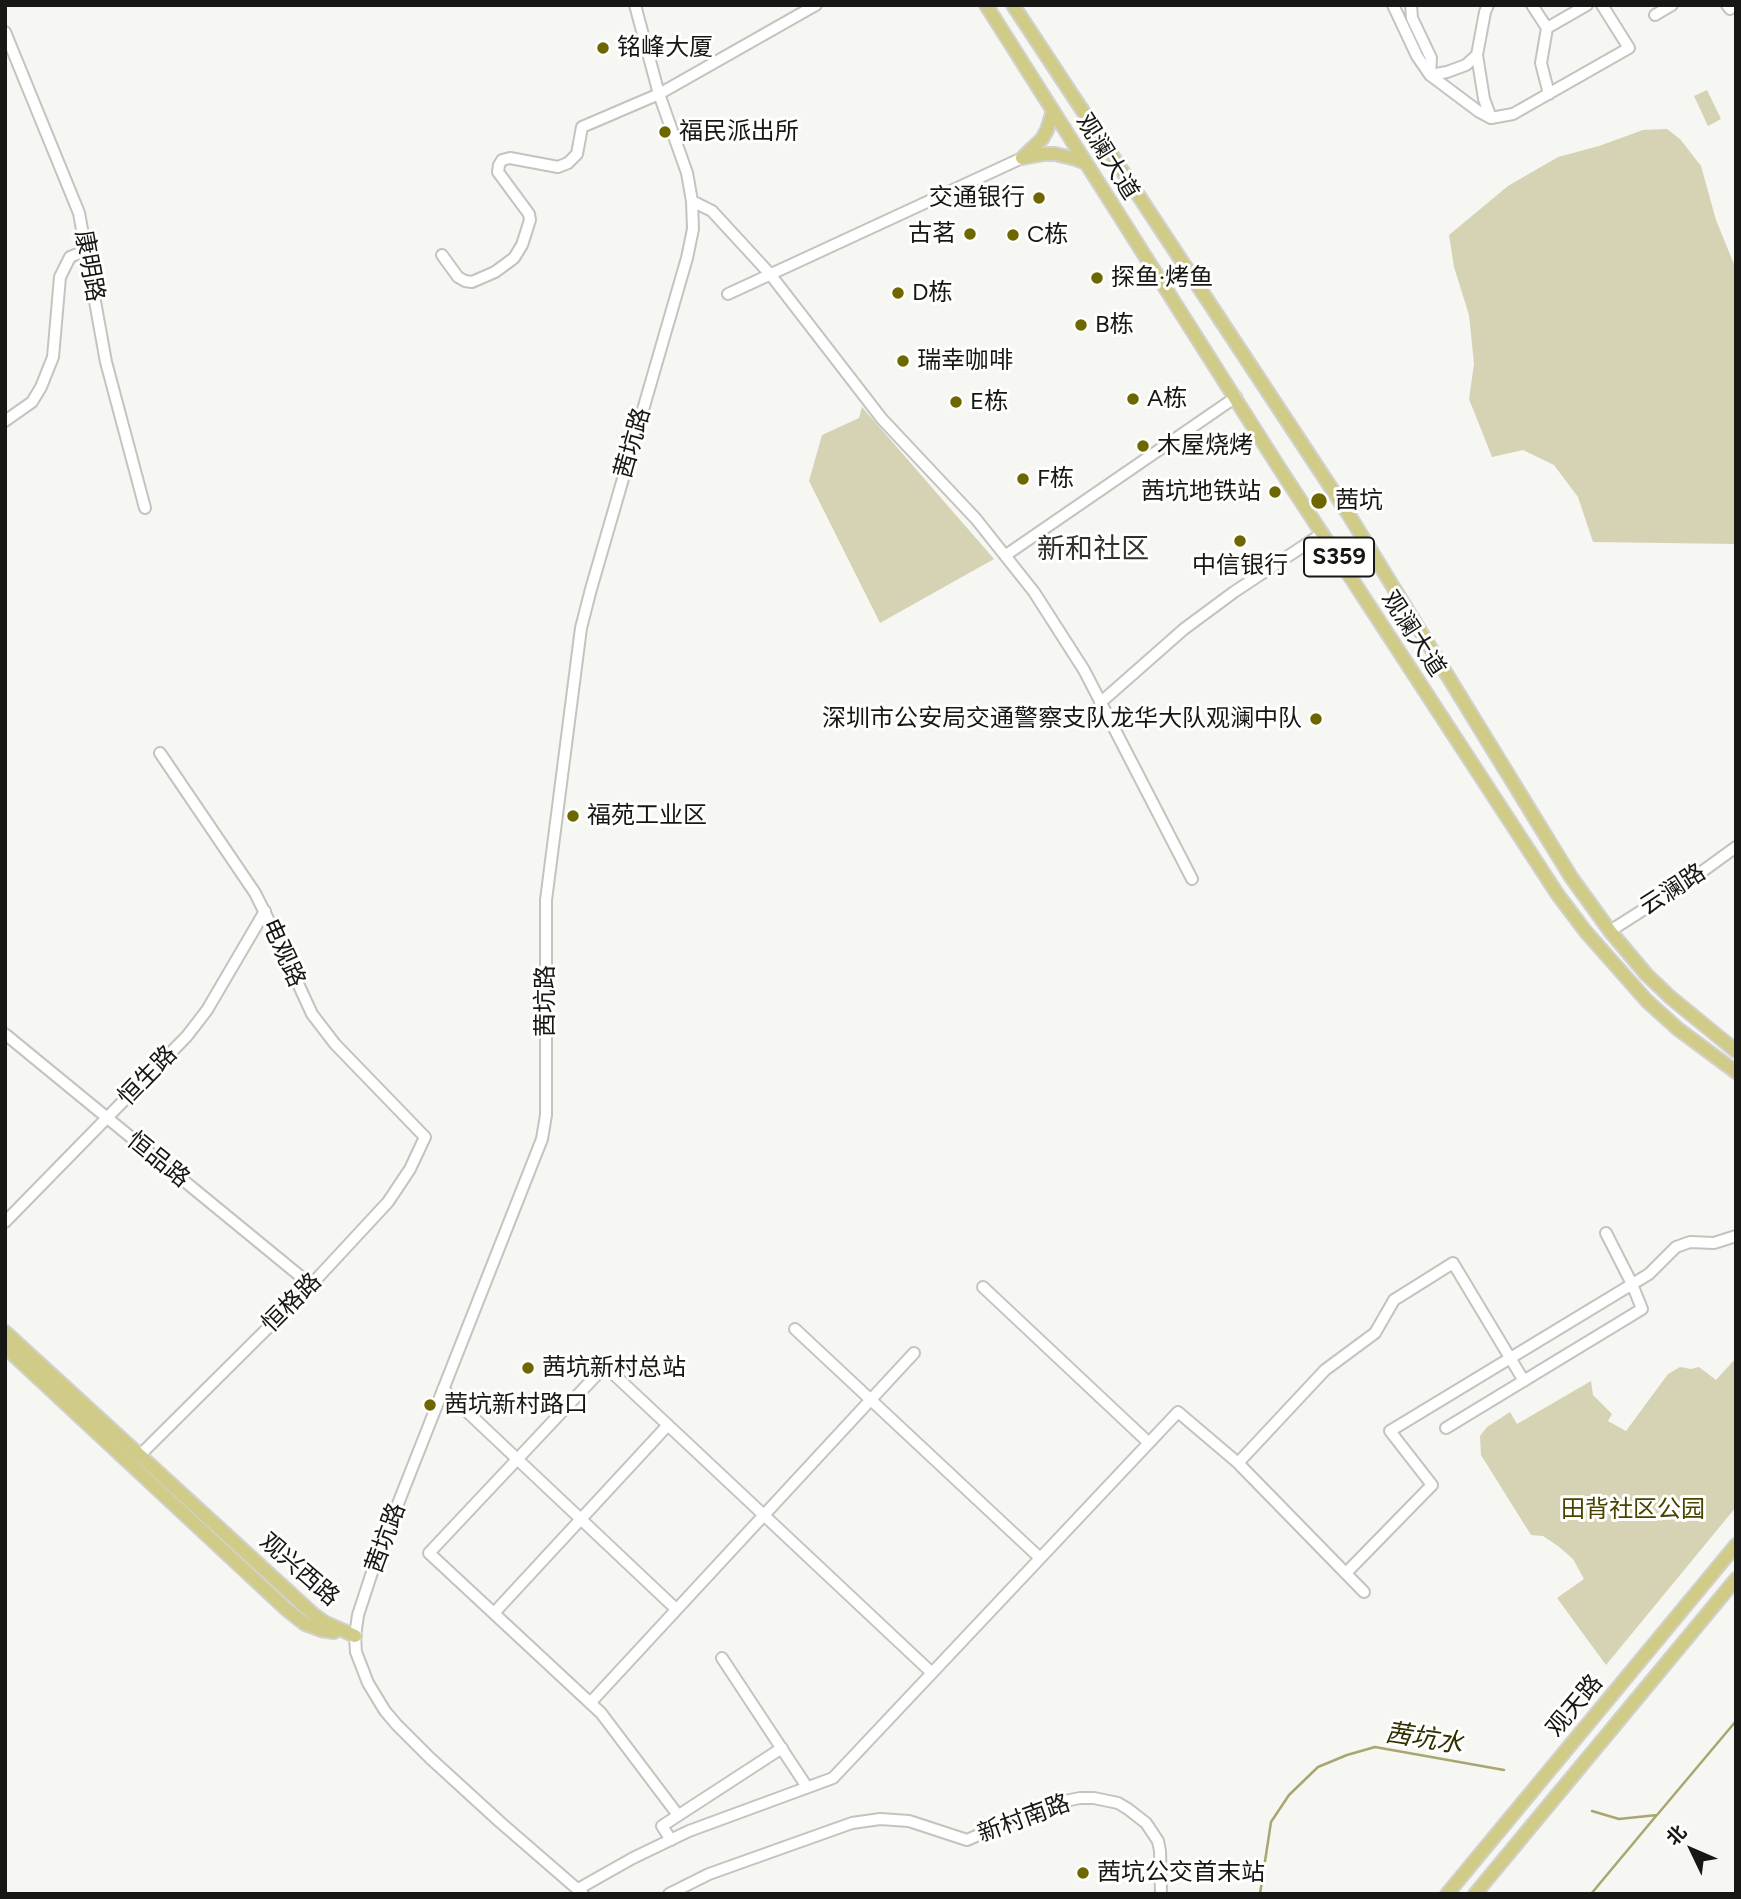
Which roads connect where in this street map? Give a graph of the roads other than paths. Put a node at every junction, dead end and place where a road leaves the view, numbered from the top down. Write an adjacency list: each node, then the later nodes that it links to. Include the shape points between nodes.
1 (635, 5): 17 (street, 茜坑路)
2 (816, 5): 17 (street)
3 (986, 5): 19 (main road, 观澜大道 / S359)
4 (1013, 5): 38 (main road, 观澜大道 / S359, via 1349,515 1552,849)
5 (1393, 5): 16 (street)
6 (1411, 5): 16 (street, via 1412,18 1431,58)
7 (1488, 5): 15 (street)
8 (1532, 5): 13 (street)
9 (1587, 5): 13 (street)
10 (1602, 5): 18 (street, via 1629,48)
11 (1672, 5): 12 (street)
12 (1655, 15)
13 (1547, 29): 18 (street, via 1541,63)
14 (5, 32): 24 (street, 康明路, via 79,213)
15 (1477, 55): 16 (street, via 1466,65); 20 (street)
16 (1430, 75): 20 (street)
17 (659, 94): 23 (street, 茜坑路); 25 (street, via 582,127 577,154 568,163 558,167 502,160 498,172 530,220 522,245 506,265 465,281)
18 (1549, 94): 20 (street, via 1513,114)
19 (1053, 111): 21 (main road, via 1042,139); 22 (main road, 观澜大道 / S359)
20 (1491, 118)
21 (1022, 158): 22 (main road, via 1055,154); 26 (street)
22 (1086, 163): 28 (main road, 观澜大道 / S359)
23 (692, 201): 26 (street, via 712,211); 56 (street, 茜坑路, via 687,258 581,628 546,900 546,1115 542,1139)
24 (86, 250): 29 (street, via 69,257 60,277 53,357 41,387 32,402); 30 (street, 康明路, via 106,362)
25 (442, 255)
26 (770, 274): 27 (street); 32 (street, via 882,418)
27 (728, 294)
28 (1236, 397): 31 (main road, 观澜大道 / S359); 32 (street)
29 (5, 421)
30 (145, 508)
31 (1323, 533): 33 (street, via 1184,629); 41 (main road, 观澜大道 / S359, via 1586,932 1647,1001)
32 (1006, 555): 33 (street, via 1052,617)
33 (1100, 702): 36 (street)
34 (160, 753): 37 (street, 电观路)
35 (1736, 847): 38 (street, 云澜路)
36 (1192, 879)
37 (265, 911): 42 (street, 恒生路, via 198,1023); 43 (street, 电观路, via 312,1014)
38 (1610, 930): 40 (main road, 观澜大道 / S359, via 1670,998)
39 (5, 1034): 42 (street, 恒品路)
40 (1736, 1051)
41 (1736, 1072)
42 (107, 1118): 44 (street, 恒生路); 48 (street, 恒品路)
43 (425, 1137): 48 (street, 恒格路, via 388,1202)
44 (5, 1222)
45 (1606, 1234): 47 (street)
46 (1736, 1236): 47 (street, via 1676,1247)
47 (1632, 1284): 54 (street); 55 (street, via 1642,1310)
48 (311, 1285): 61 (street, 恒格路)
49 (983, 1287): 60 (street)
50 (796, 1329): 57 (street)
51 (5, 1332): 61 (main road, 观兴西路)
52 (5, 1347): 73 (main road, 观兴西路, via 297,1619)
53 (914, 1353): 57 (street)
54 (1511, 1357): 55 (street); 63 (street, via 1453,1263 1394,1300 1376,1333 1325,1370); 68 (street, via 1390,1431 1432,1485)
55 (1524, 1381): 59 (street)
56 (443, 1389): 62 (street); 73 (street, 茜坑路, via 377,1557)
57 (871, 1399): 64 (street); 67 (street)
58 (668, 1425): 62 (street, via 605,1366); 64 (street); 65 (street)
59 (1446, 1428)
60 (1149, 1443): 63 (street, via 1178,1412); 67 (street)
61 (140, 1455): 73 (main road, 观兴西路, via 313,1614)
62 (517, 1459): 65 (street); 72 (street, via 429,1553)
63 (1238, 1463): 68 (street)
64 (763, 1515): 71 (street); 75 (street)
65 (581, 1519): 71 (street); 72 (street)
66 (1736, 1545): 84 (main road, 观天路)
67 (1040, 1559): 75 (street)
68 (1346, 1573): 70 (street)
69 (1736, 1579): 85 (main road, 观天路)
70 (1364, 1592)
71 (676, 1609): 76 (street)
72 (494, 1613): 76 (street)
73 (355, 1636): 81 (street, 茜坑路, via 368,1683 397,1726)
74 (722, 1658): 77 (street)
75 (932, 1673): 78 (street, via 833,1778)
76 (590, 1703): 79 (street)
77 (782, 1748): 78 (street); 79 (street)
78 (807, 1787): 80 (street)
79 (678, 1815): 80 (street, via 662,1826)
80 (671, 1839): 81 (street)
81 (580, 1891)
82 (669, 1894): 83 (street, 新村南路, via 709,1874 852,1823 909,1821 967,1840 1050,1804 1080,1798 1118,1803 1146,1823 1158,1841)
83 (1161, 1894)
84 (1447, 1894)
85 (1475, 1894)

